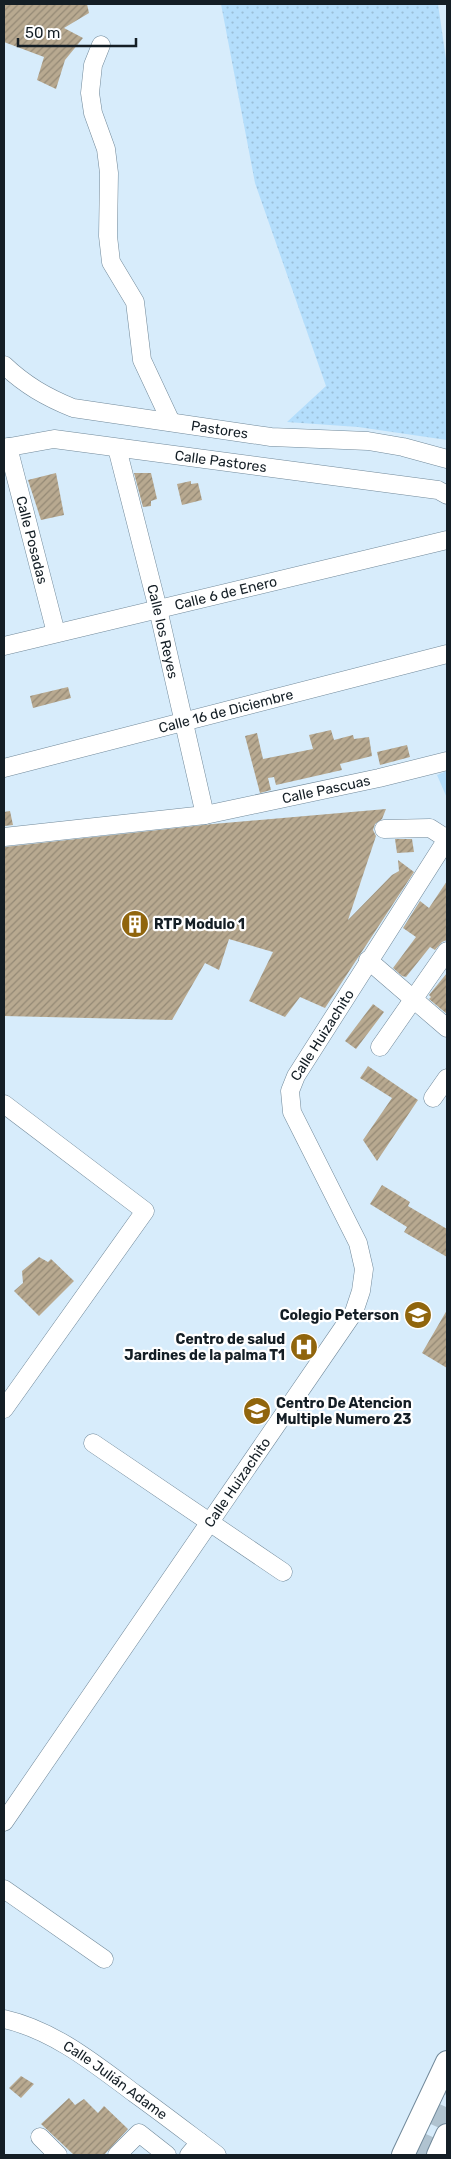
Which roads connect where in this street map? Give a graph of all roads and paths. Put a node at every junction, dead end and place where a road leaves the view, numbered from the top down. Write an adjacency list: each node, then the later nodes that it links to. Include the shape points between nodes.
1 (101, 45): 3 (street, via 93,65 90,93 106,149 109,173 111,262 135,302 142,360)
2 (4, 365): 3 (street, Pastores, via 24,384 73,408)
3 (171, 422): 6 (street, Pastores, via 271,437 368,441)
4 (6, 448): 5 (street, Calle Pastores, via 54,439); 10 (street, Calle Posadas)
5 (117, 448): 7 (street, Calle Pastores); 9 (street, Calle los Reyes)
6 (447, 459)
7 (443, 492)
8 (447, 540): 9 (street, Calle 6 de Enero)
9 (158, 609): 10 (street, Calle 6 de Enero); 13 (street, Calle los Reyes)
10 (56, 633): 11 (street, Calle 6 de Enero)
11 (4, 646)
12 (447, 654): 13 (street, Calle 16 de Diciembre)
13 (183, 724): 15 (street, Calle 16 de Diciembre); 16 (street, Calle los Reyes)
14 (447, 761): 16 (street, Calle Pascuas)
15 (4, 768)
16 (205, 815): 18 (street, Calle Pascuas)
17 (384, 829): 19 (street, via 430,828)
18 (4, 837)
19 (447, 839): 21 (street, Calle Huizachito)
20 (447, 951): 22 (street)
21 (368, 960): 22 (street); 30 (street, Calle Huizachito, via 296,1076 290,1091 292,1112 358,1242 364,1269 361,1291 354,1312)
22 (414, 998): 23 (street); 24 (street)
23 (447, 1028)
24 (380, 1047)
25 (447, 1078): 26 (street)
26 (433, 1098)
27 (4, 1104): 28 (street, via 144,1212)
28 (4, 1409)
29 (94, 1443): 30 (street)
30 (209, 1522): 31 (street); 32 (street, Calle Huizachito)
31 (283, 1572)
32 (4, 1822)
33 (4, 1889): 34 (street)
34 (104, 1960)
35 (4, 2019): 39 (street, Calle Julián Adame, via 47,2035 87,2057)
36 (447, 2062): 44 (main road)
37 (447, 2136): 45 (main road)
38 (40, 2137): 40 (street)
39 (195, 2149): 43 (street, Calle Julián Adame)
40 (58, 2155)
41 (116, 2155): 42 (street, via 139,2132)
42 (167, 2155)
43 (217, 2155)
44 (403, 2155)
45 (438, 2155)

